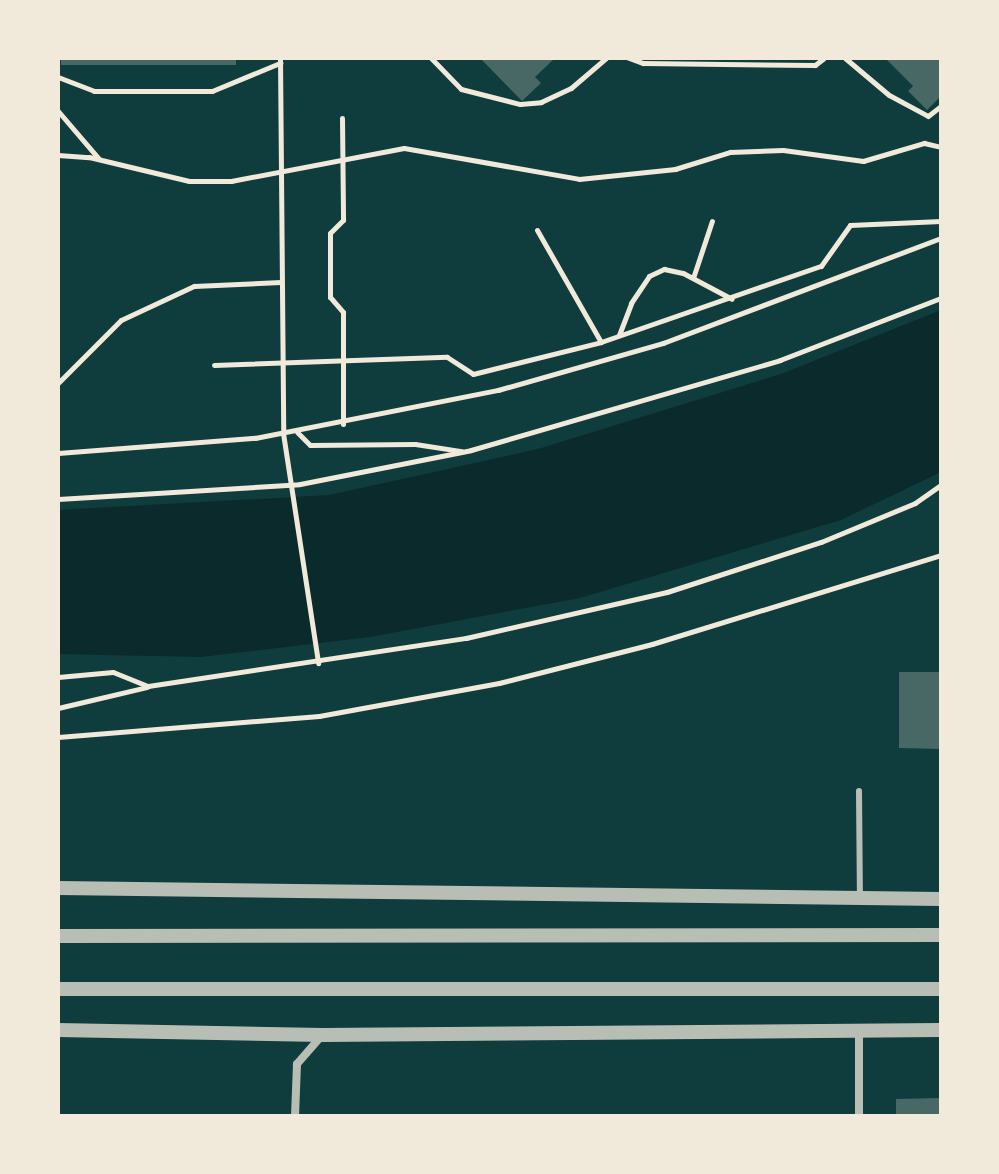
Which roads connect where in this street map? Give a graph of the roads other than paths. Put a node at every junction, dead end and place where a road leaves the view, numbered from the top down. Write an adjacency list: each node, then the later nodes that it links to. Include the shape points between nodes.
1 (859, 791): 3 (lane)
2 (58, 888): 3 (street)
3 (860, 899): 4 (street)
4 (941, 899)
5 (941, 935): 6 (street)
6 (58, 936)
7 (58, 989): 8 (street)
8 (941, 989)
9 (58, 1030): 12 (street)
10 (859, 1030): 11 (street); 12 (street); 14 (street)
11 (941, 1030)
12 (322, 1035): 13 (street, via 297,1064)
13 (295, 1116)
14 (859, 1116)

